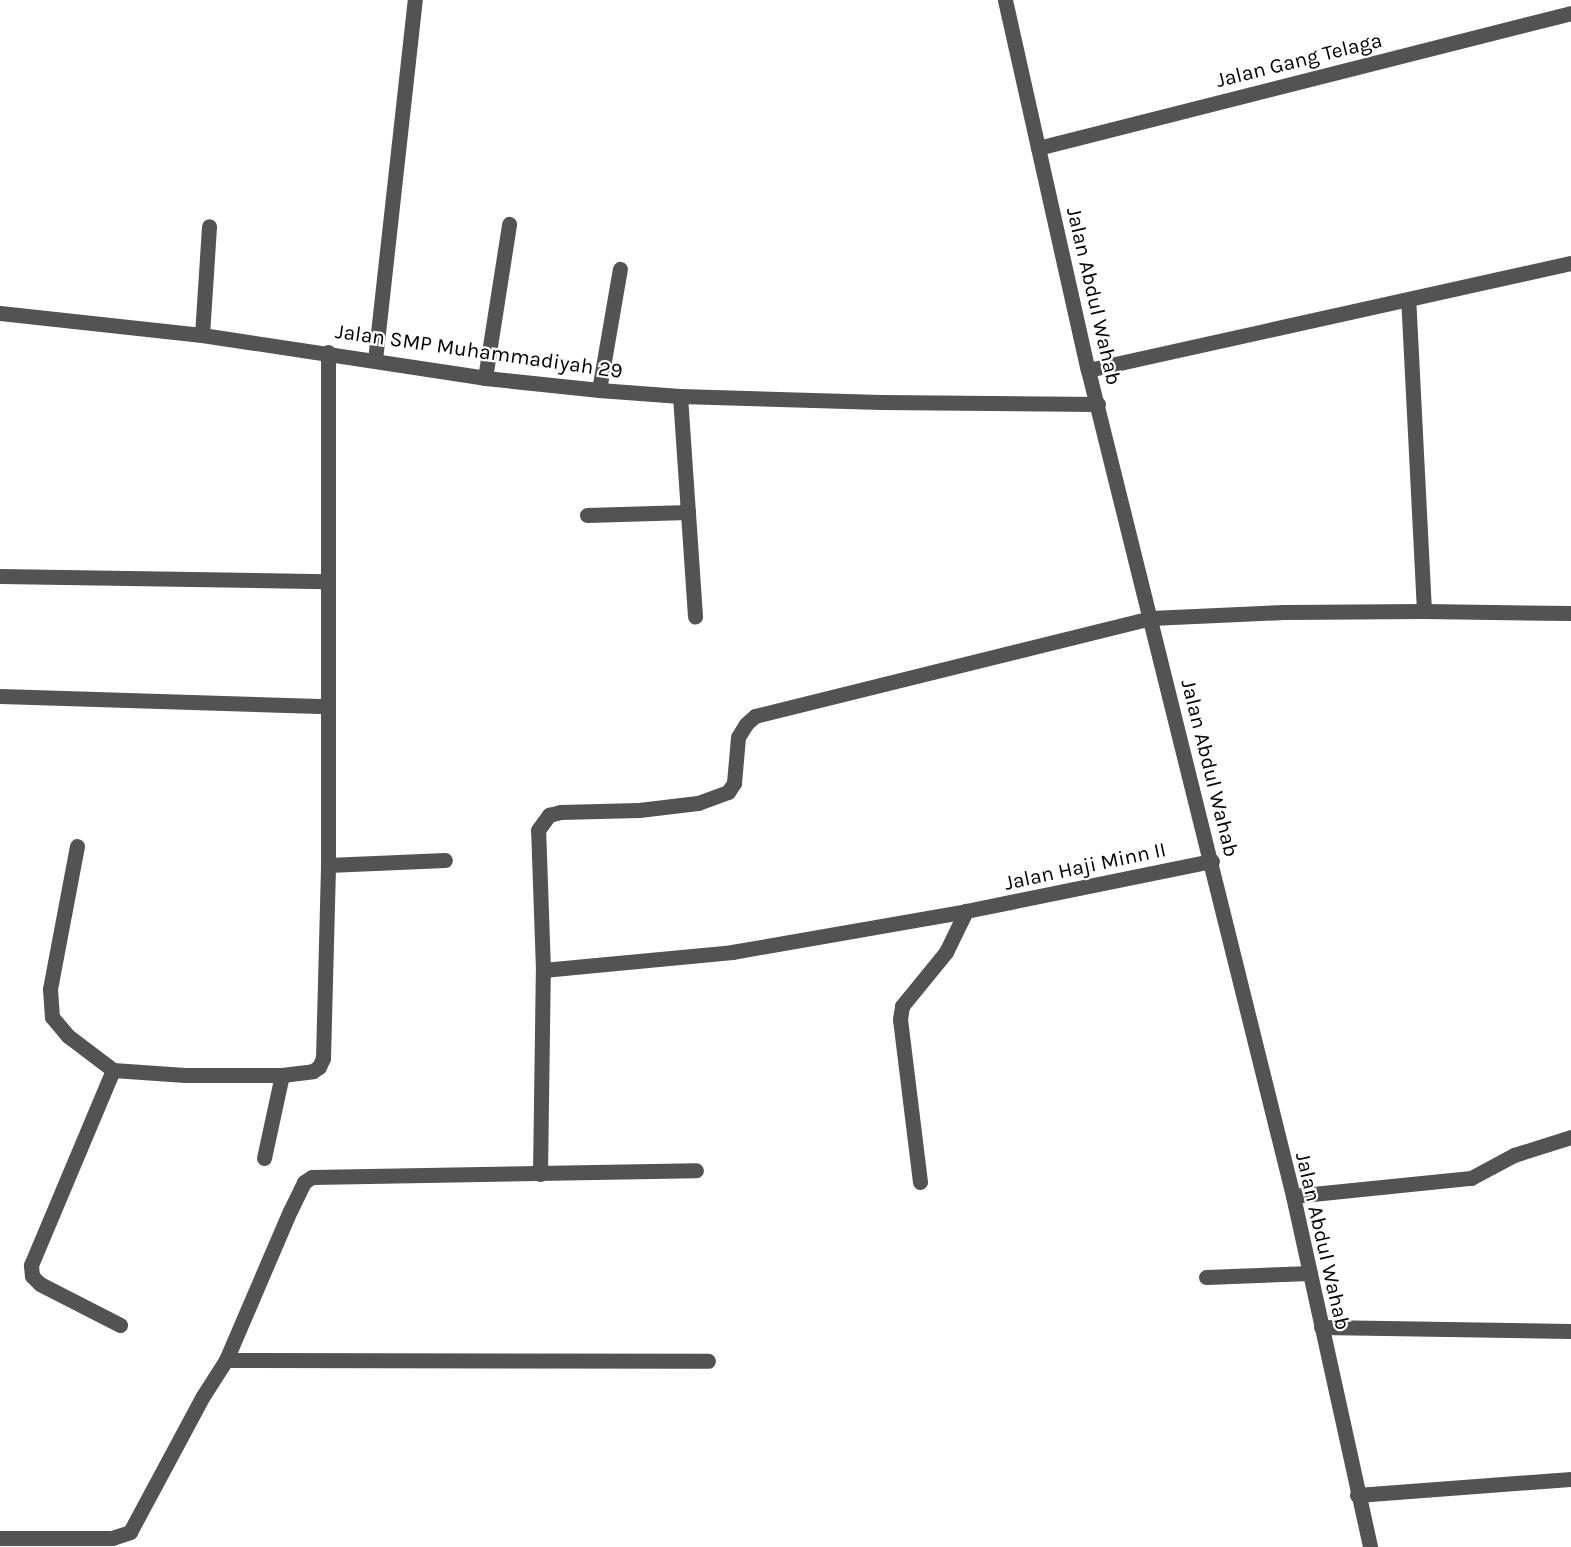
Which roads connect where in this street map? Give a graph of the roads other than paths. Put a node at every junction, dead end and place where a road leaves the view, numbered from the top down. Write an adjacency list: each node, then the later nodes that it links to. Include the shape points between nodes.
1 (415, 0): 13 (street)
2 (1005, 0): 4 (street, Jalan Abdul Wahab)
3 (1571, 14): 4 (street, Jalan Gang Telaga)
4 (1038, 148): 14 (street, Jalan Abdul Wahab)
5 (509, 224): 15 (street)
6 (209, 226): 11 (street)
7 (1571, 262): 9 (street)
8 (620, 269): 16 (street)
9 (1407, 300): 14 (street); 23 (street)
10 (0, 313): 11 (street, Jalan SMP Muhammadiyah 29)
11 (202, 335): 12 (street, Jalan SMP Muhammadiyah 29)
12 (328, 352): 13 (street, Jalan SMP Muhammadiyah 29); 22 (street)
13 (375, 360): 15 (street, Jalan SMP Muhammadiyah 29)
14 (1088, 370): 18 (street, Jalan Abdul Wahab)
15 (485, 378): 16 (street, Jalan SMP Muhammadiyah 29)
16 (599, 390): 17 (street, Jalan SMP Muhammadiyah 29)
17 (680, 396): 18 (street, Jalan SMP Muhammadiyah 29); 19 (street)
18 (1098, 404): 26 (street, Jalan Abdul Wahab)
19 (688, 512): 20 (street); 25 (street)
20 (587, 515)
21 (0, 576): 22 (street)
22 (327, 581): 28 (street)
23 (1424, 611): 24 (street); 26 (street)
24 (1571, 613)
25 (695, 616)
26 (1151, 618): 31 (street, Jalan Abdul Wahab); 34 (street, via 755,716 738,737 734,783 728,792 698,803 549,815 538,830)
27 (0, 696): 28 (street)
28 (327, 706): 32 (street)
29 (77, 846): 35 (street, via 50,989 52,1017 68,1036)
30 (445, 860): 32 (street)
31 (1212, 861): 33 (street, Jalan Haji Minn II); 42 (street, Jalan Abdul Wahab)
32 (328, 865): 36 (street, via 323,1058 313,1071)
33 (966, 911): 34 (street, Jalan Haji Minn II, via 732,952); 41 (street, via 946,952 902,1006 900,1019)
34 (543, 970): 40 (street)
35 (113, 1070): 36 (street); 45 (street, via 31,1265 32,1276 40,1284)
36 (282, 1075): 38 (street)
37 (1571, 1137): 42 (street, via 1515,1155 1472,1178)
38 (264, 1158)
39 (696, 1170): 40 (street)
40 (540, 1174): 48 (street, via 312,1177 304,1182 290,1211)
41 (920, 1182)
42 (1293, 1196): 43 (street, Jalan Abdul Wahab)
43 (1310, 1273): 44 (street); 46 (street, Jalan Abdul Wahab)
44 (1206, 1277)
45 (120, 1325)
46 (1321, 1328): 47 (street); 51 (street, Jalan Abdul Wahab)
47 (1571, 1331)
48 (226, 1360): 49 (street); 52 (street, via 130,1532 112,1538)
49 (708, 1361)
50 (1571, 1479): 51 (street)
51 (1357, 1495): 53 (street, Jalan Abdul Wahab)
52 (0, 1538)
53 (1370, 1547)

